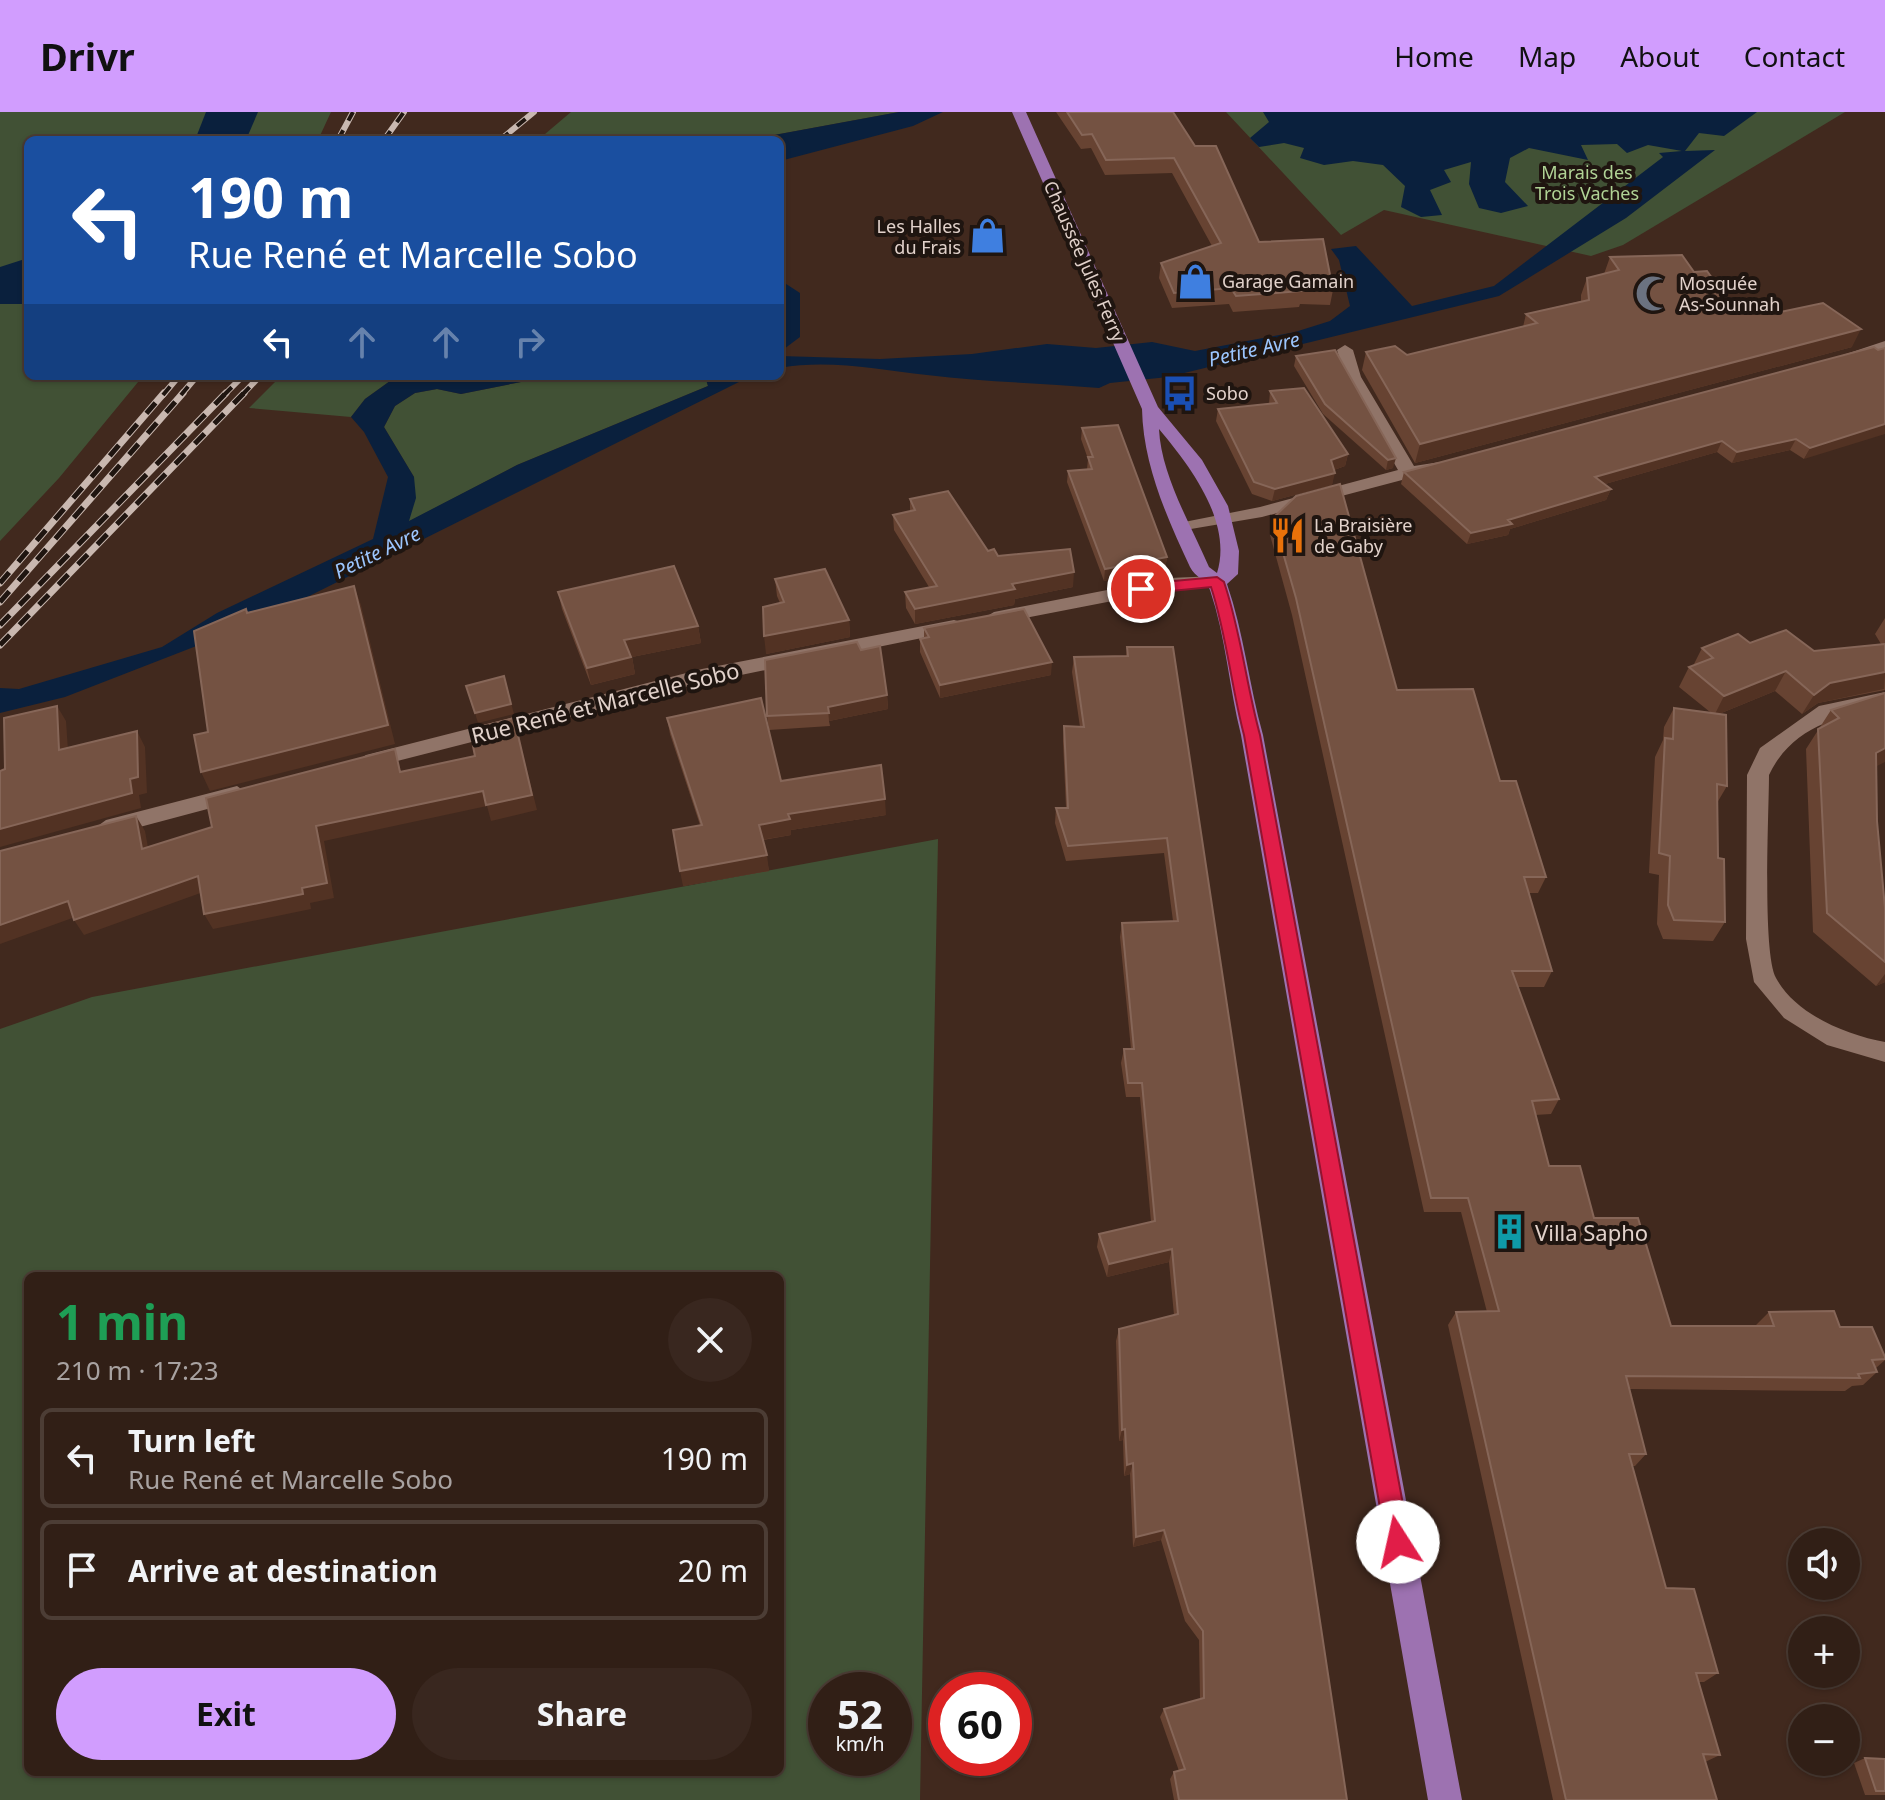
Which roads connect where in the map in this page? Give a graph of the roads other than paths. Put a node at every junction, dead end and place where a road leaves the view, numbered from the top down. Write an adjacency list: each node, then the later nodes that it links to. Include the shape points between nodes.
1 (1019, 112): 5 (main road, Chaussée Jules Ferry)
2 (1885, 346): 4 (street)
3 (1345, 350): 7 (street, via 1353,377)
4 (1824, 362)
5 (1150, 409): 8 (main road, Chaussée Jules Ferry, via 1180,439 1211,490); 9 (main road, Chaussée Jules Ferry, via 1151,443)
6 (1455, 461): 7 (street)
7 (1409, 473): 8 (street)
8 (1223, 522): 9 (street); 10 (main road, Chaussée Jules Ferry, via 1231,553 1228,574)
9 (1186, 527): 10 (main road, Chaussée Jules Ferry, via 1201,570)
10 (1217, 582): 12 (street, Rue René et Marcelle Sobo, via 1169,584 702,676); 16 (main road, Chaussée Jules Ferry, via 1232,630 1255,751)
11 (1885, 699): 15 (street, via 1826,711 1797,727 1771,748 1758,775 1759,952 1769,986 1819,1031)
12 (352, 765)
13 (261, 788): 14 (street)
14 (78, 835)
15 (1885, 1052)
16 (1445, 1800)

